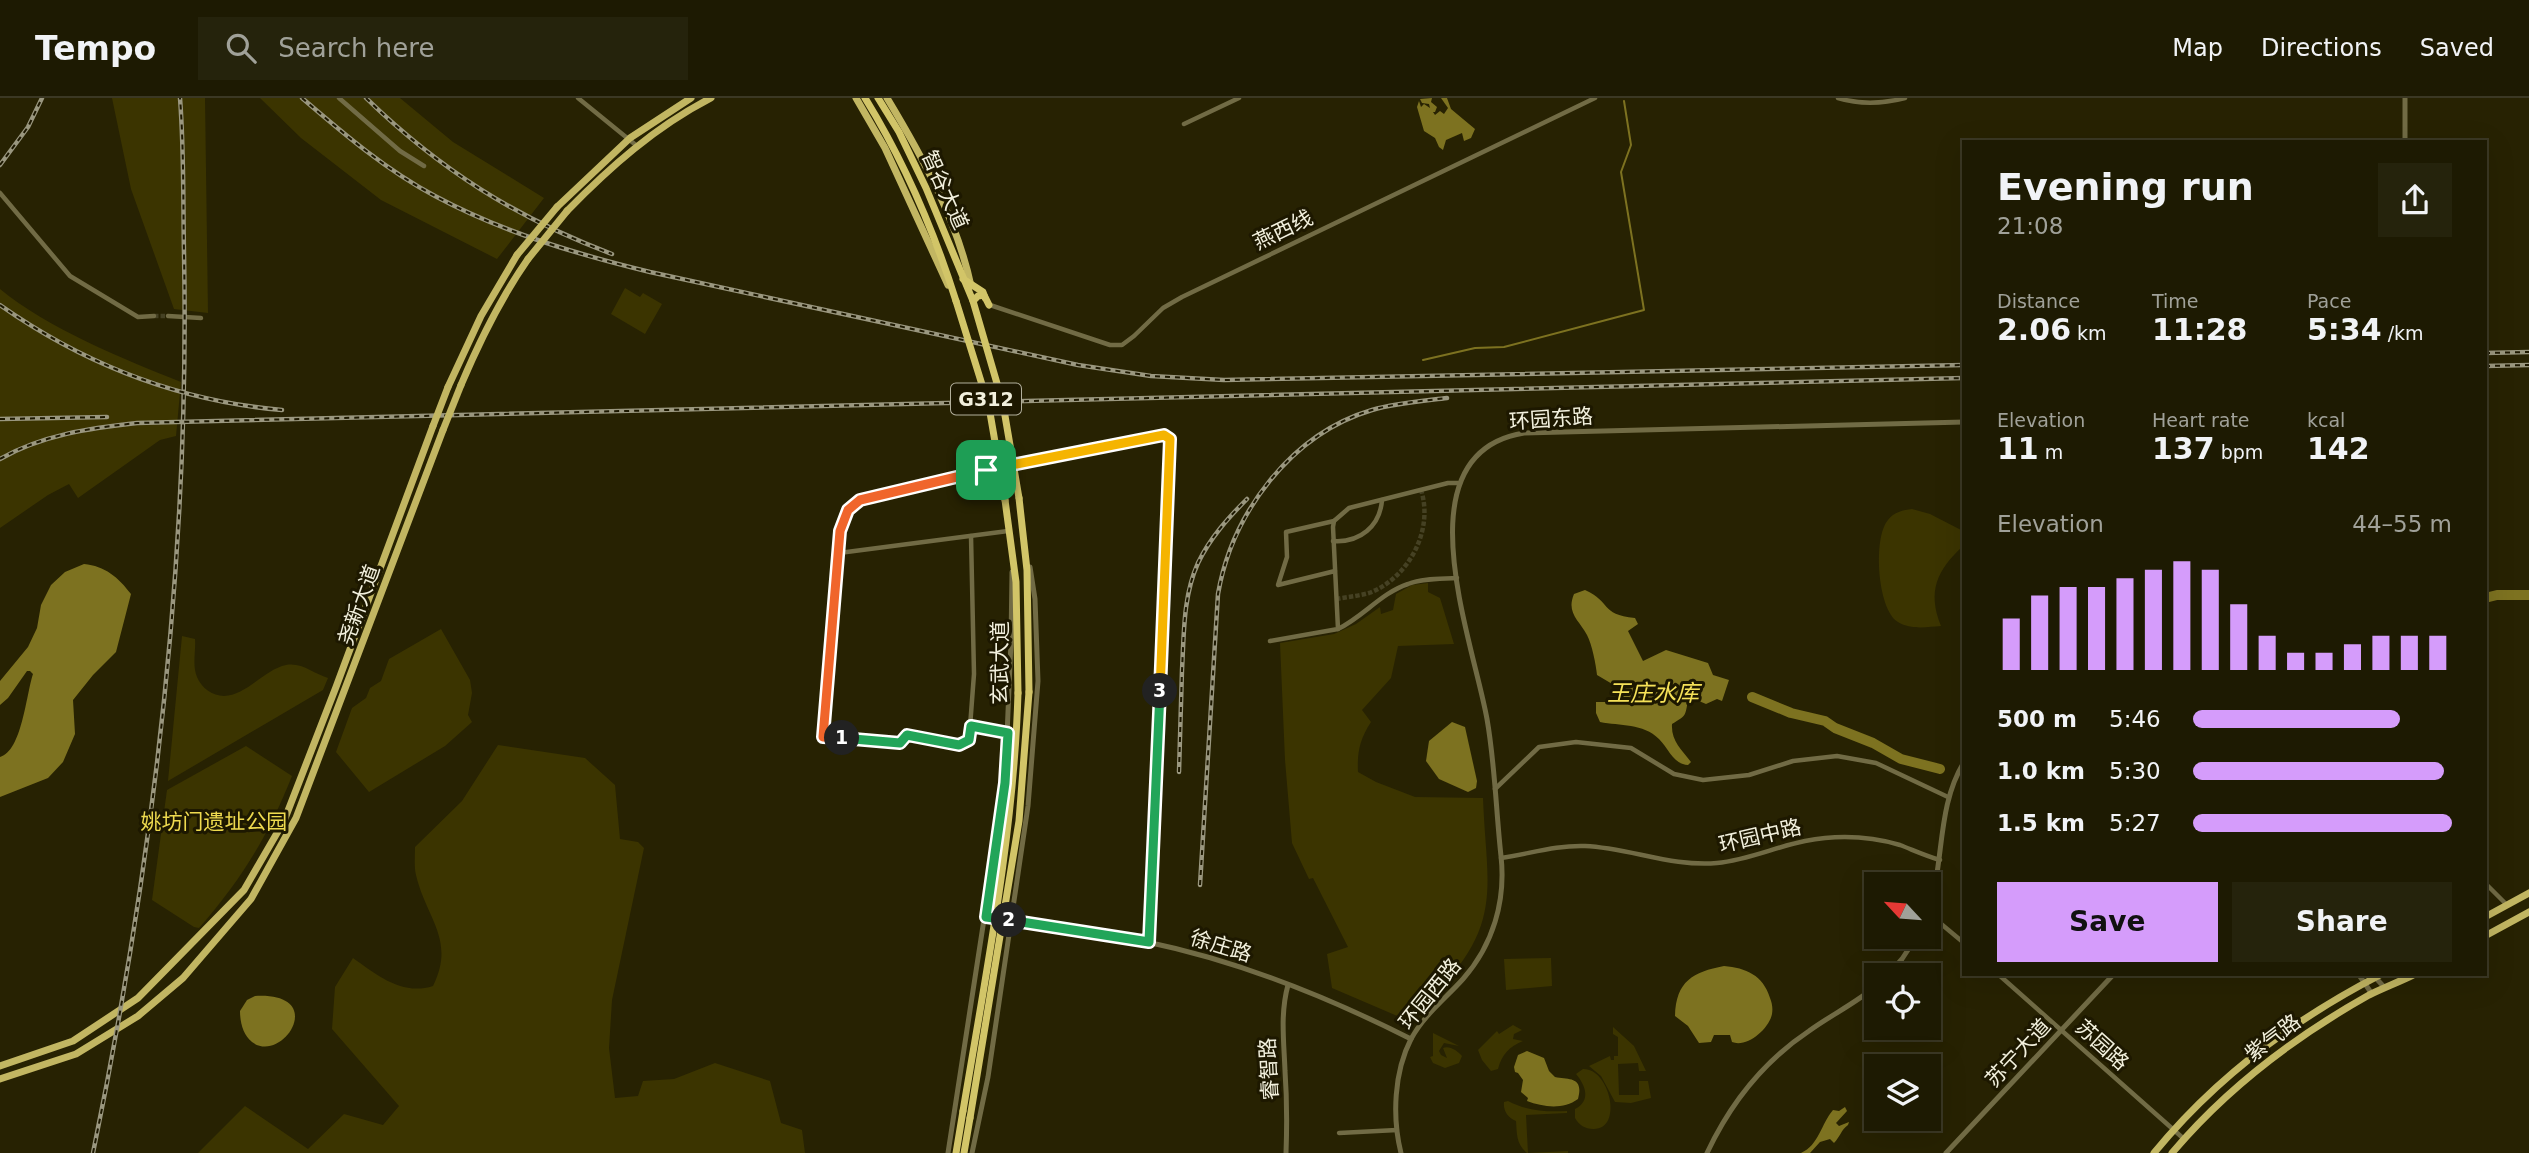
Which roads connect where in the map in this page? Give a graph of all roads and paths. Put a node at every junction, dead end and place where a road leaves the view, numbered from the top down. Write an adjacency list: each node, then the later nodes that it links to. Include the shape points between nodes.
1 (339, 98): 18 (street)
2 (578, 98): 15 (street)
3 (691, 98): 15 (main road, 尧新大道)
4 (710, 98): 17 (main road, 尧新大道)
5 (856, 98): 22 (main road, via 885,148)
6 (865, 98): 22 (highway, 智谷大道 / G312, via 915,191)
7 (878, 98): 20 (highway, 智谷大道 / G312, via 926,188)
8 (887, 98): 21 (main road, via 947,215)
9 (1239, 98): 14 (street)
10 (1595, 98): 24 (street, 燕西线, via 1182,297 1122,345)
11 (1838, 98): 12 (street, via 1878,103)
12 (1905, 98)
13 (2405, 98): 16 (street)
14 (1184, 124)
15 (629, 138): 17 (street); 75 (main road, 尧新大道, bridge, via 557,207 517,255 481,316 448,387 284,821 244,890 138,998 74,1041)
16 (2405, 140)
17 (637, 146): 76 (main road, 尧新大道, bridge, via 567,211 528,259 490,320 443,430 296,818 251,899 183,978 138,1016 76,1054)
18 (424, 166)
19 (0, 193): 25 (street, via 70,276 138,317)
20 (963, 279): 21 (highway); 23 (highway, 智谷大道 / G312)
21 (971, 284): 23 (main road); 24 (highway, via 983,292)
22 (956, 301): 32 (highway, 玄武大道 / G312, bridge, via 989,407)
23 (972, 301): 24 (highway, via 984,295); 33 (highway, 玄武大道 / G312, bridge, via 1003,404)
24 (989, 305)
25 (154, 316)
26 (168, 316): 27 (street)
27 (201, 318)
28 (1962, 422): 29 (street, 环园东路, via 1524,433 1501,438 1479,452)
29 (1458, 483): 30 (street); 39 (street, 环园东路, via 1453,508)
30 (1382, 500): 31 (street, via 1349,508); 35 (street, via 1369,530 1355,538)
31 (1334, 521): 35 (street); 38 (street, via 1286,532 1287,557 1278,586)
32 (1009, 531): 34 (street); 36 (highway, 玄武大道 / G312)
33 (1025, 535): 56 (street, via 1035,599 1038,681 1028,806); 83 (highway, 玄武大道 / G312, bridge, via 1029,692 1019,821)
34 (971, 536): 37 (street); 42 (street)
35 (1333, 541): 38 (street)
36 (1012, 544): 43 (street); 82 (highway, 玄武大道 / G312, bridge, via 1018,693 1015,769)
37 (839, 553): 42 (street, via 823,737 900,743 907,735 959,745 969,740); 60 (street, via 845,516 867,497 1164,435 1170,439)
38 (1335, 571): 40 (street)
39 (1457, 578): 40 (street, via 1406,584); 45 (street, 环园东路, via 1488,724)
40 (1338, 629): 41 (street)
41 (1270, 641)
42 (971, 726): 43 (street)
43 (1008, 733): 55 (street)
44 (1962, 766): 46 (street)
45 (1495, 790): 46 (street, via 1539,747 1576,742 1631,748 1674,774 1703,780 1749,775 1793,761 1837,757 1875,763); 47 (street, 环园东路)
46 (1948, 797): 48 (street)
47 (1501, 858): 48 (street, 环园中路, via 1584,846 1672,862 1717,863 1801,841 1844,837 1884,841); 74 (street, 环园西路, via 1501,901 1489,938 1471,968)
48 (1941, 860): 49 (street)
49 (1938, 872)
50 (2487, 885): 52 (street)
51 (2529, 893): 52 (main road)
52 (2507, 905): 54 (main road)
53 (2529, 912): 58 (main road)
54 (2487, 916)
55 (986, 917): 56 (street, 徐庄路); 81 (street)
56 (1011, 921): 60 (street, 徐庄路); 84 (street)
57 (1941, 924): 59 (street)
58 (2487, 935)
59 (1962, 941)
60 (1149, 942): 67 (street, 徐庄路)
61 (2000, 976): 73 (street, 苏园路)
62 (2112, 976): 73 (street, 苏宁大道)
63 (2360, 976): 66 (street)
64 (2376, 976): 66 (main road, 紫气路); 68 (street)
65 (2411, 976): 68 (main road, 紫气路)
66 (2364, 983): 70 (street); 71 (main road, 紫气路)
67 (1288, 985): 74 (street, 徐庄路); 85 (street, 睿智路, via 1283,1003)
68 (2385, 988): 70 (main road, 紫气路)
69 (1864, 994): 87 (street, via 1773,1059 1738,1100)
70 (2372, 994): 72 (main road, 紫气路)
71 (2320, 1008): 72 (main road, via 2328,1011); 78 (main road, 紫气路, via 2259,1050)
72 (2328, 1020): 80 (main road, 紫气路, via 2233,1090)
73 (2061, 1030): 78 (street, 苏园路); 88 (street, 苏宁大道)
74 (1411, 1039): 77 (street, 环园西路, via 1398,1080)
75 (0, 1066)
76 (0, 1079)
77 (1397, 1130): 79 (street); 86 (street, 环园西路)
78 (2173, 1130): 80 (street, 苏园路); 89 (main road, 紫气路)
79 (1339, 1133)
80 (2184, 1139): 90 (main road, 紫气路)
81 (948, 1153)
82 (956, 1153)
83 (964, 1153)
84 (972, 1153)
85 (1286, 1153)
86 (1401, 1153)
87 (1707, 1153)
88 (1946, 1153)
89 (2154, 1153)
90 (2172, 1153)

